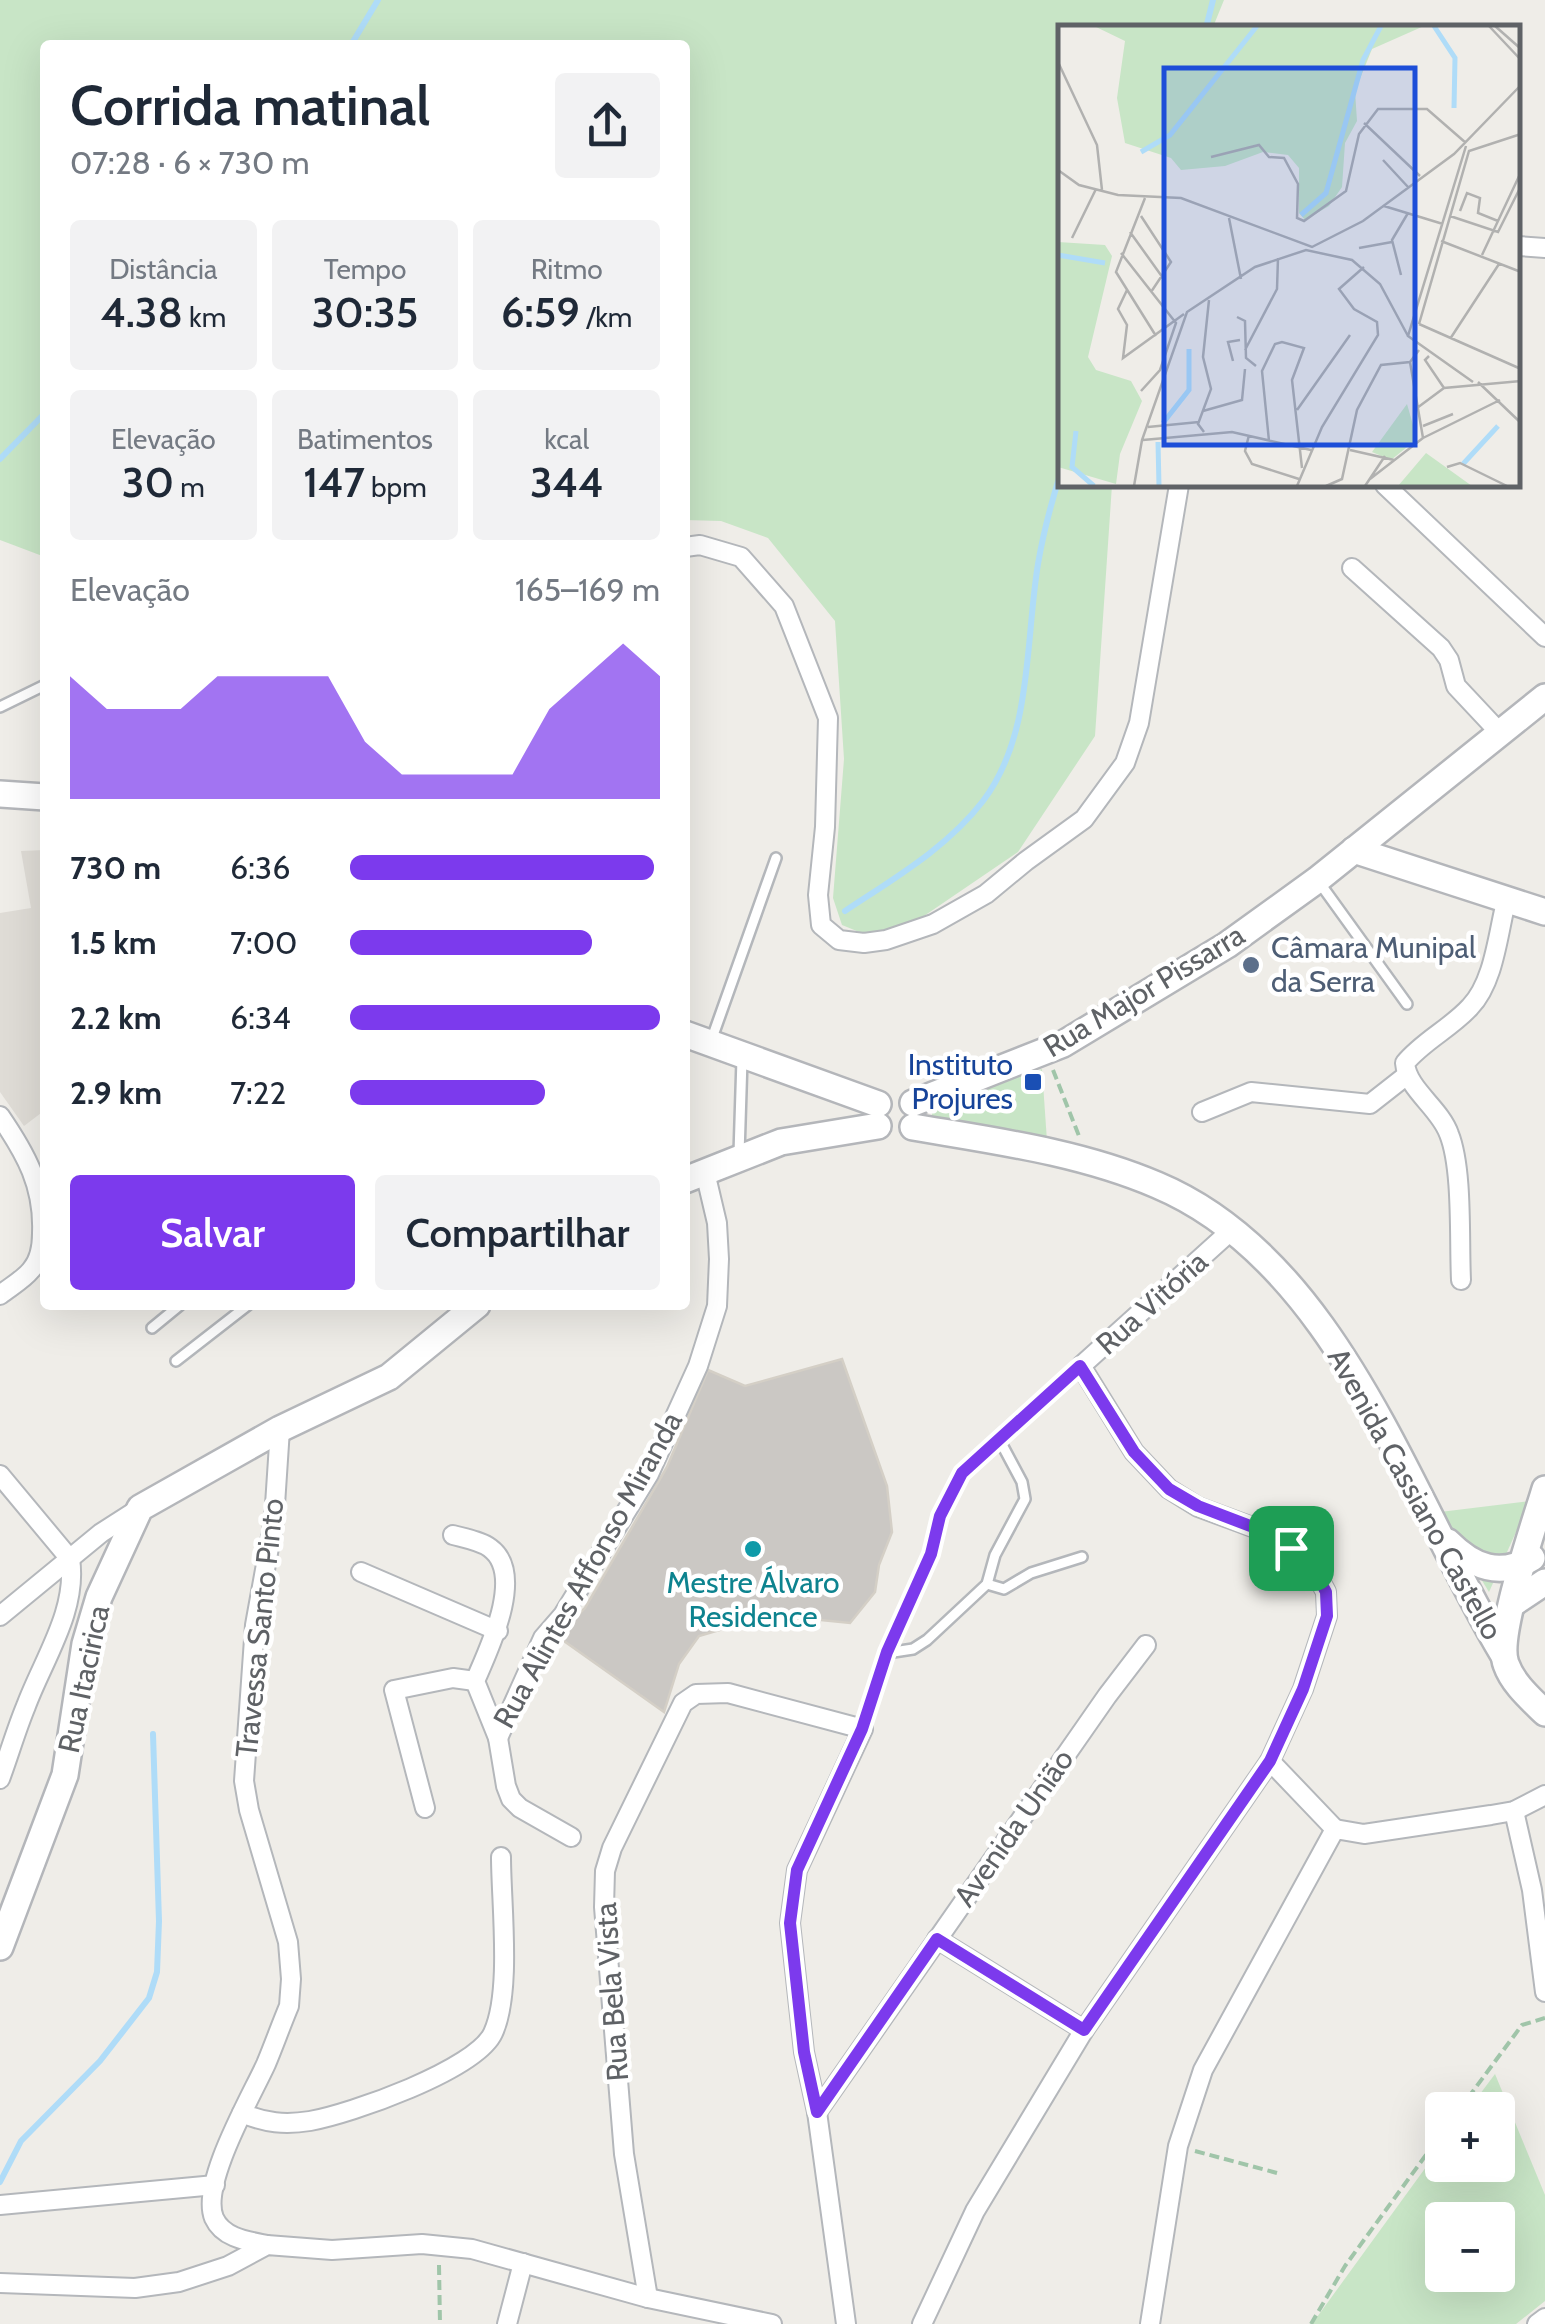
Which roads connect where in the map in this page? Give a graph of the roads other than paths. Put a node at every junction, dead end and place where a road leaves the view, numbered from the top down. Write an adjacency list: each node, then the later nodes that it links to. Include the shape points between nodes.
1 (1520, 246): 2 (street)
2 (1545, 248)
3 (1179, 488): 5 (street, via 1140,723 1125,763 1084,819 986,894 933,924 864,943 839,940 820,925 828,718 784,606 741,557)
4 (1388, 488): 7 (street)
5 (690, 547)
6 (1352, 568): 11 (street, via 1441,648 1456,686)
7 (1545, 636)
8 (40, 687): 10 (lane)
9 (1545, 698): 11 (street, Rua Major Pissarra)
10 (0, 707)
11 (1501, 734): 14 (street, Rua Major Pissarra)
12 (0, 794): 13 (street)
13 (40, 797)
14 (1387, 825): 15 (street, Rua Major Pissarra); 17 (street, via 1382,843)
15 (1354, 850): 17 (street); 18 (street, Rua Major Pissarra)
16 (776, 858): 23 (lane)
17 (1392, 861): 19 (street)
18 (1317, 880): 21 (lane); 28 (street, Rua Major Pissarra, via 1227,945 1046,1052)
19 (1506, 898): 20 (street); 25 (street, via 1478,996 1409,1058)
20 (1545, 912)
21 (1407, 1004)
22 (690, 1036): 23 (street)
23 (710, 1044): 24 (street)
24 (742, 1055): 27 (street); 30 (lane)
25 (1407, 1075): 26 (street, via 1370,1104 1251,1092); 35 (street, via 1442,1120 1455,1151)
26 (1202, 1112)
27 (878, 1115): 28 (street, via 889,1134 902,1134); 28 (street, via 885,1097 895,1094 905,1096); 30 (street)
28 (913, 1115): 33 (street, Avenida Cassiano Castello, via 1088,1160 1158,1185)
29 (0, 1116): 32 (street)
30 (739, 1157): 31 (street)
31 (695, 1176): 65 (street, Rua Alintes Affonso Miranda, via 717,1223 719,1259 717,1306 698,1366 649,1474 543,1638)
32 (40, 1191)
33 (1234, 1228): 42 (street, Rua Vitória); 48 (street, Avenida Cassiano Castello, via 1328,1336)
34 (40, 1255): 36 (street)
35 (1461, 1280)
36 (0, 1296)
37 (174, 1310): 40 (lane)
38 (242, 1310): 41 (lane)
39 (469, 1310): 43 (street, via 389,1377)
40 (152, 1328)
41 (176, 1361)
42 (1080, 1366): 44 (lane, Rua Vitória); 66 (street, via 1134,1452 1169,1489 1291,1548 1326,1592 1319,1645)
43 (280, 1429): 47 (street); 80 (street, Travessa Santo Pinto, via 244,1781 288,1942 291,1980 289,2006)
44 (999, 1439): 55 (lane, via 1025,1499); 60 (lane, Rua Vitória, via 954,1488)
45 (0, 1476): 52 (street)
46 (1545, 1489): 51 (street)
47 (140, 1508): 52 (street); 75 (street, Rua Itacirica, via 85,1644 65,1775)
48 (1438, 1533): 51 (street, via 1467,1561 1505,1568); 61 (street, Avenida Cassiano Castello)
49 (453, 1535): 58 (street, Rua Alintes Affonso Miranda, via 488,1546 499,1561 506,1593)
50 (1082, 1557): 55 (lane, via 1004,1589)
51 (1534, 1557): 56 (street)
52 (71, 1567): 57 (street); 67 (street, via 54,1642)
53 (361, 1572): 58 (street)
54 (1545, 1582): 56 (street)
55 (987, 1584): 60 (lane, via 927,1640)
56 (1512, 1604): 61 (street)
57 (0, 1616)
58 (498, 1631): 62 (street, Rua Alintes Affonso Miranda)
59 (1146, 1645): 74 (street, Avenida União)
60 (887, 1652): 64 (lane, Rua Vitória)
61 (1503, 1654): 63 (street, Avenida Cassiano Castello, via 1512,1676)
62 (475, 1681): 65 (street, Rua Alintes Affonso Miranda); 69 (street, via 454,1678 394,1690)
63 (1545, 1713)
64 (862, 1729): 79 (street, via 792,1891 804,2052); 86 (street, Rua Bela Vista, via 728,1692 696,1694 683,1703 612,1848 604,1907 624,2154)
65 (498, 1738): 72 (street, via 512,1799)
66 (1270, 1761): 71 (street); 78 (street)
67 (0, 1780)
68 (1545, 1796): 70 (street)
69 (426, 1808)
70 (1514, 1810): 71 (street, via 1364,1834); 76 (street)
71 (1335, 1830): 92 (street, via 1203,2070 1178,2146)
72 (571, 1837)
73 (501, 1857): 80 (street, via 499,2015 480,2049 449,2070 340,2114 268,2123)
74 (937, 1939): 78 (street); 79 (street, Avenida União)
75 (0, 1947)
76 (1544, 1974): 77 (street)
77 (1545, 1992)
78 (1084, 2030): 91 (street, via 974,2211)
79 (817, 2112): 90 (street)
80 (242, 2114): 81 (street, Travessa Santo Pinto)
81 (215, 2185): 82 (street); 83 (street, Travessa Santo Pinto, via 212,2210 223,2231)
82 (0, 2206)
83 (267, 2245): 84 (street, via 439,2245); 85 (street, via 178,2282 136,2288)
84 (523, 2263): 86 (street); 88 (street)
85 (0, 2284)
86 (648, 2298): 89 (street)
87 (1545, 2318): 93 (street)
88 (507, 2324)
89 (772, 2324)
90 (846, 2324)
91 (922, 2324)
92 (1150, 2324)
93 (1537, 2324)

